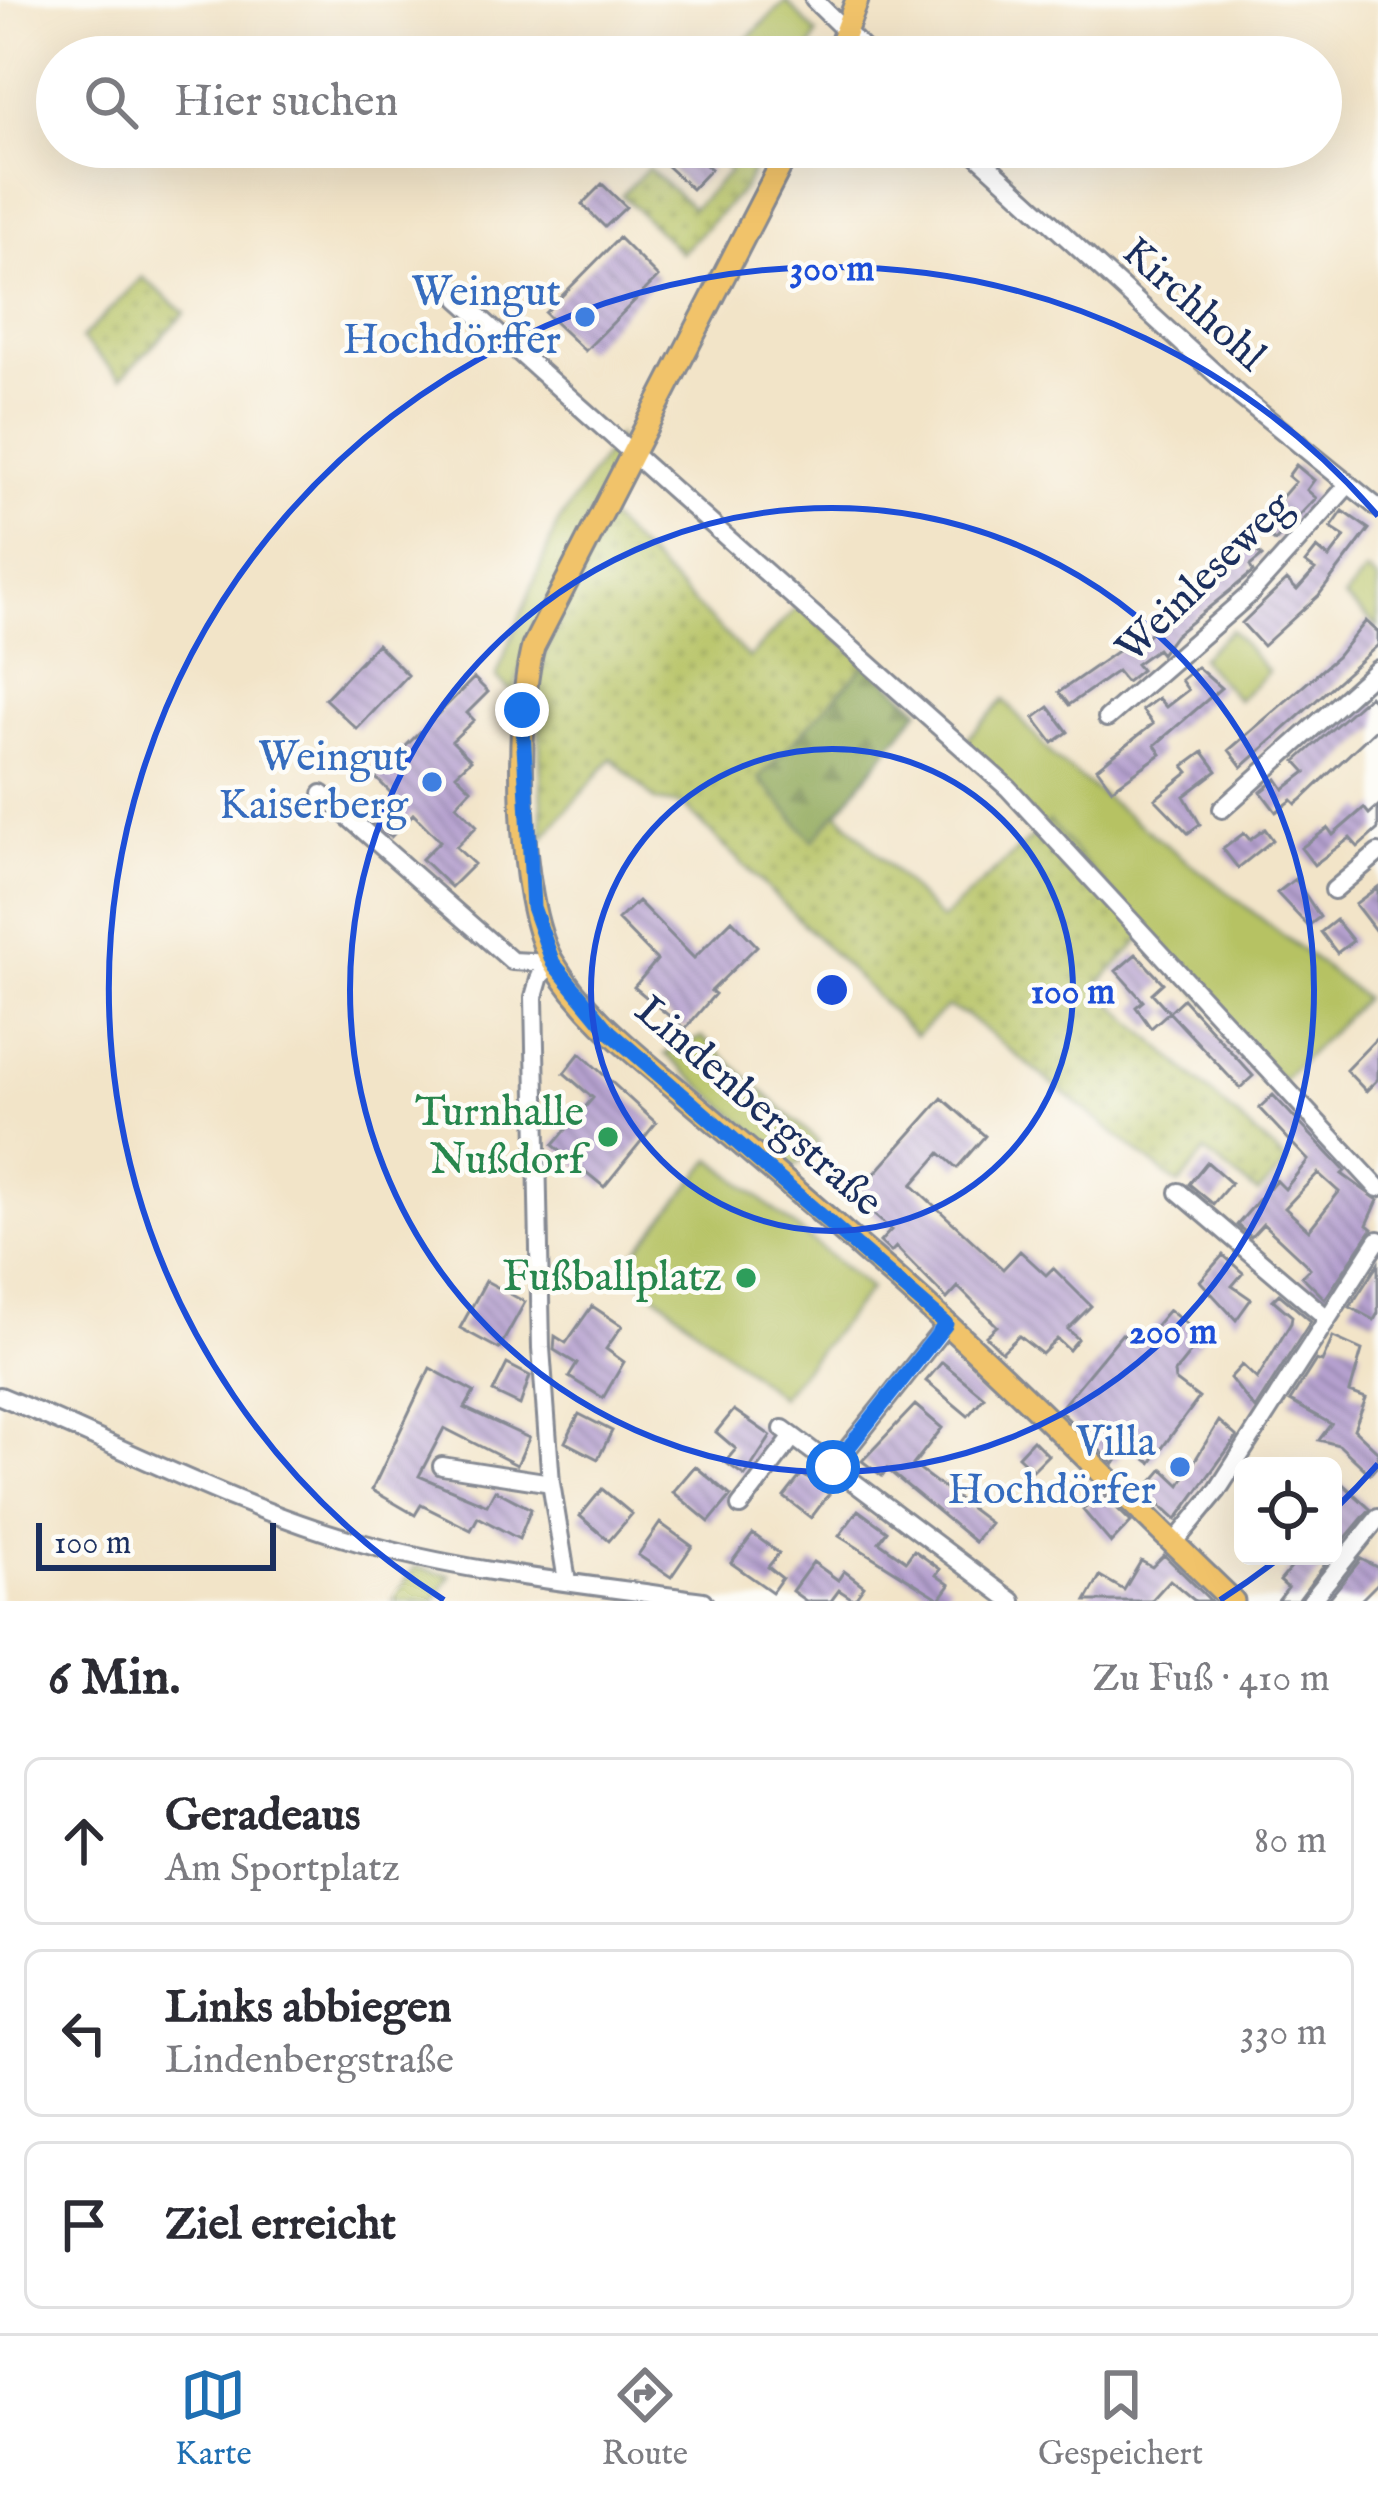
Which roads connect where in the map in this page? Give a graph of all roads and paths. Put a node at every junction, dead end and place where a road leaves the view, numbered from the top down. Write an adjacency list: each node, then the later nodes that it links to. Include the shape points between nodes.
1 (814, 0): 3 (street)
2 (856, 0): 3 (main road)
3 (848, 33): 4 (main road); 5 (street)
4 (846, 36)
5 (851, 36)
6 (779, 168): 9 (main road, Lindenbergstraße)
7 (991, 168): 10 (street, Kirchhohl)
8 (459, 298): 9 (street)
9 (631, 452): 18 (main road, Lindenbergstraße, via 540,628 523,690 530,881); 19 (street, via 1008,788)
10 (1348, 485): 11 (street, Kirchhohl); 13 (street, Weinleseweg, via 1250,594)
11 (1378, 508)
12 (1378, 669): 15 (street)
13 (1107, 718)
14 (322, 794): 18 (street, via 512,961)
15 (1222, 809)
16 (1378, 853): 17 (street)
17 (1334, 890)
18 (553, 963): 23 (main road, Lindenbergstraße, via 610,1032); 27 (street, via 536,986 533,1027 534,1205)
19 (1378, 1188)
20 (1179, 1192): 22 (street)
21 (1378, 1240): 22 (street)
22 (1327, 1318): 30 (street, via 1217,1491)
23 (946, 1324): 26 (street); 30 (main road, Lindenbergstraße)
24 (0, 1396): 31 (street, via 317,1529 436,1562)
25 (442, 1466): 27 (street)
26 (833, 1467): 28 (street, via 788,1433); 33 (street)
27 (551, 1483): 31 (street)
28 (740, 1506)
29 (1378, 1518): 35 (street)
30 (1174, 1543): 34 (main road, Lindenbergstraße)
31 (567, 1581): 32 (street)
32 (703, 1601)
33 (1012, 1601)
34 (1233, 1601)
35 (1311, 1601)

